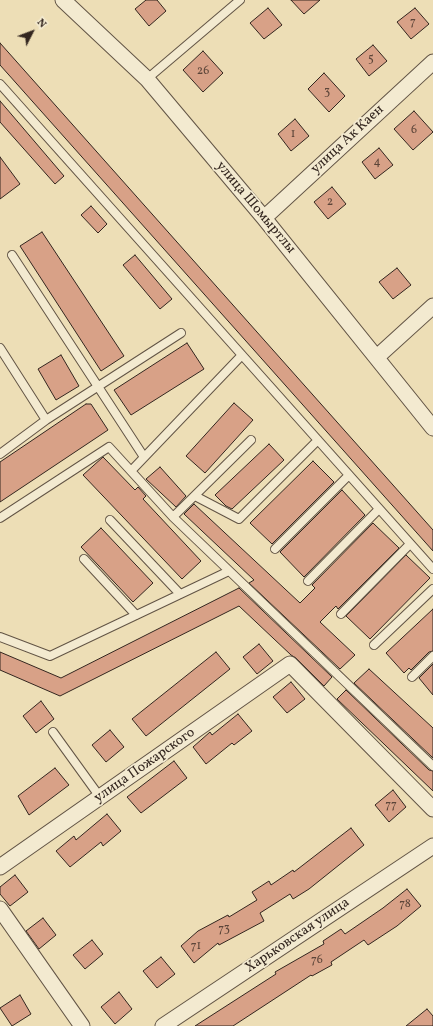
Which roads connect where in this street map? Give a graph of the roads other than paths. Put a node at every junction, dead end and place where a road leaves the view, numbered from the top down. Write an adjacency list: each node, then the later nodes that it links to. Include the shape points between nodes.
1 (63, 0): 4 (street, улица Шомыртлы)
2 (240, 0): 4 (lane)
3 (433, 62): 6 (street, улица Ак Каен)
4 (147, 79): 6 (street, улица Шомыртлы)
5 (0, 84): 11 (lane)
6 (264, 218): 12 (street, улица Шомыртлы)
7 (12, 255): 13 (lane)
8 (433, 306): 12 (street)
9 (180, 333): 13 (lane)
10 (0, 348): 14 (lane)
11 (242, 356): 17 (lane); 19 (lane)
12 (377, 358): 15 (street, улица Шомыртлы)
13 (98, 386): 14 (lane); 19 (lane)
14 (46, 420): 18 (lane)
15 (433, 428)
16 (252, 440): 22 (lane)
17 (318, 440): 21 (lane); 22 (lane, via 239,519)
18 (0, 454)
19 (144, 457): 20 (lane)
20 (131, 471): 24 (lane); 25 (lane, via 109,448)
21 (349, 475): 23 (lane); 28 (lane)
22 (195, 496): 24 (lane)
23 (379, 509): 27 (lane); 32 (lane)
24 (173, 517): 31 (lane)
25 (0, 518)
26 (110, 520): 34 (lane)
27 (410, 544): 30 (lane); 35 (lane)
28 (275, 549)
29 (84, 559): 36 (lane)
30 (433, 569)
31 (229, 571): 34 (lane); 42 (lane)
32 (308, 581)
33 (433, 589): 38 (lane)
34 (180, 594): 36 (lane)
35 (341, 614)
36 (136, 615): 37 (lane, via 50,656)
37 (0, 637)
38 (374, 645)
39 (433, 656): 40 (lane)
40 (412, 676)
41 (53, 732): 43 (lane)
42 (433, 766)
43 (100, 797): 44 (street, улица Пожарского, via 290,664); 46 (street, улица Пожарского)
44 (433, 808)
45 (433, 846): 49 (street, Харьковская улица)
46 (0, 867)
47 (0, 909): 48 (street)
48 (82, 1026)
49 (163, 1026)

